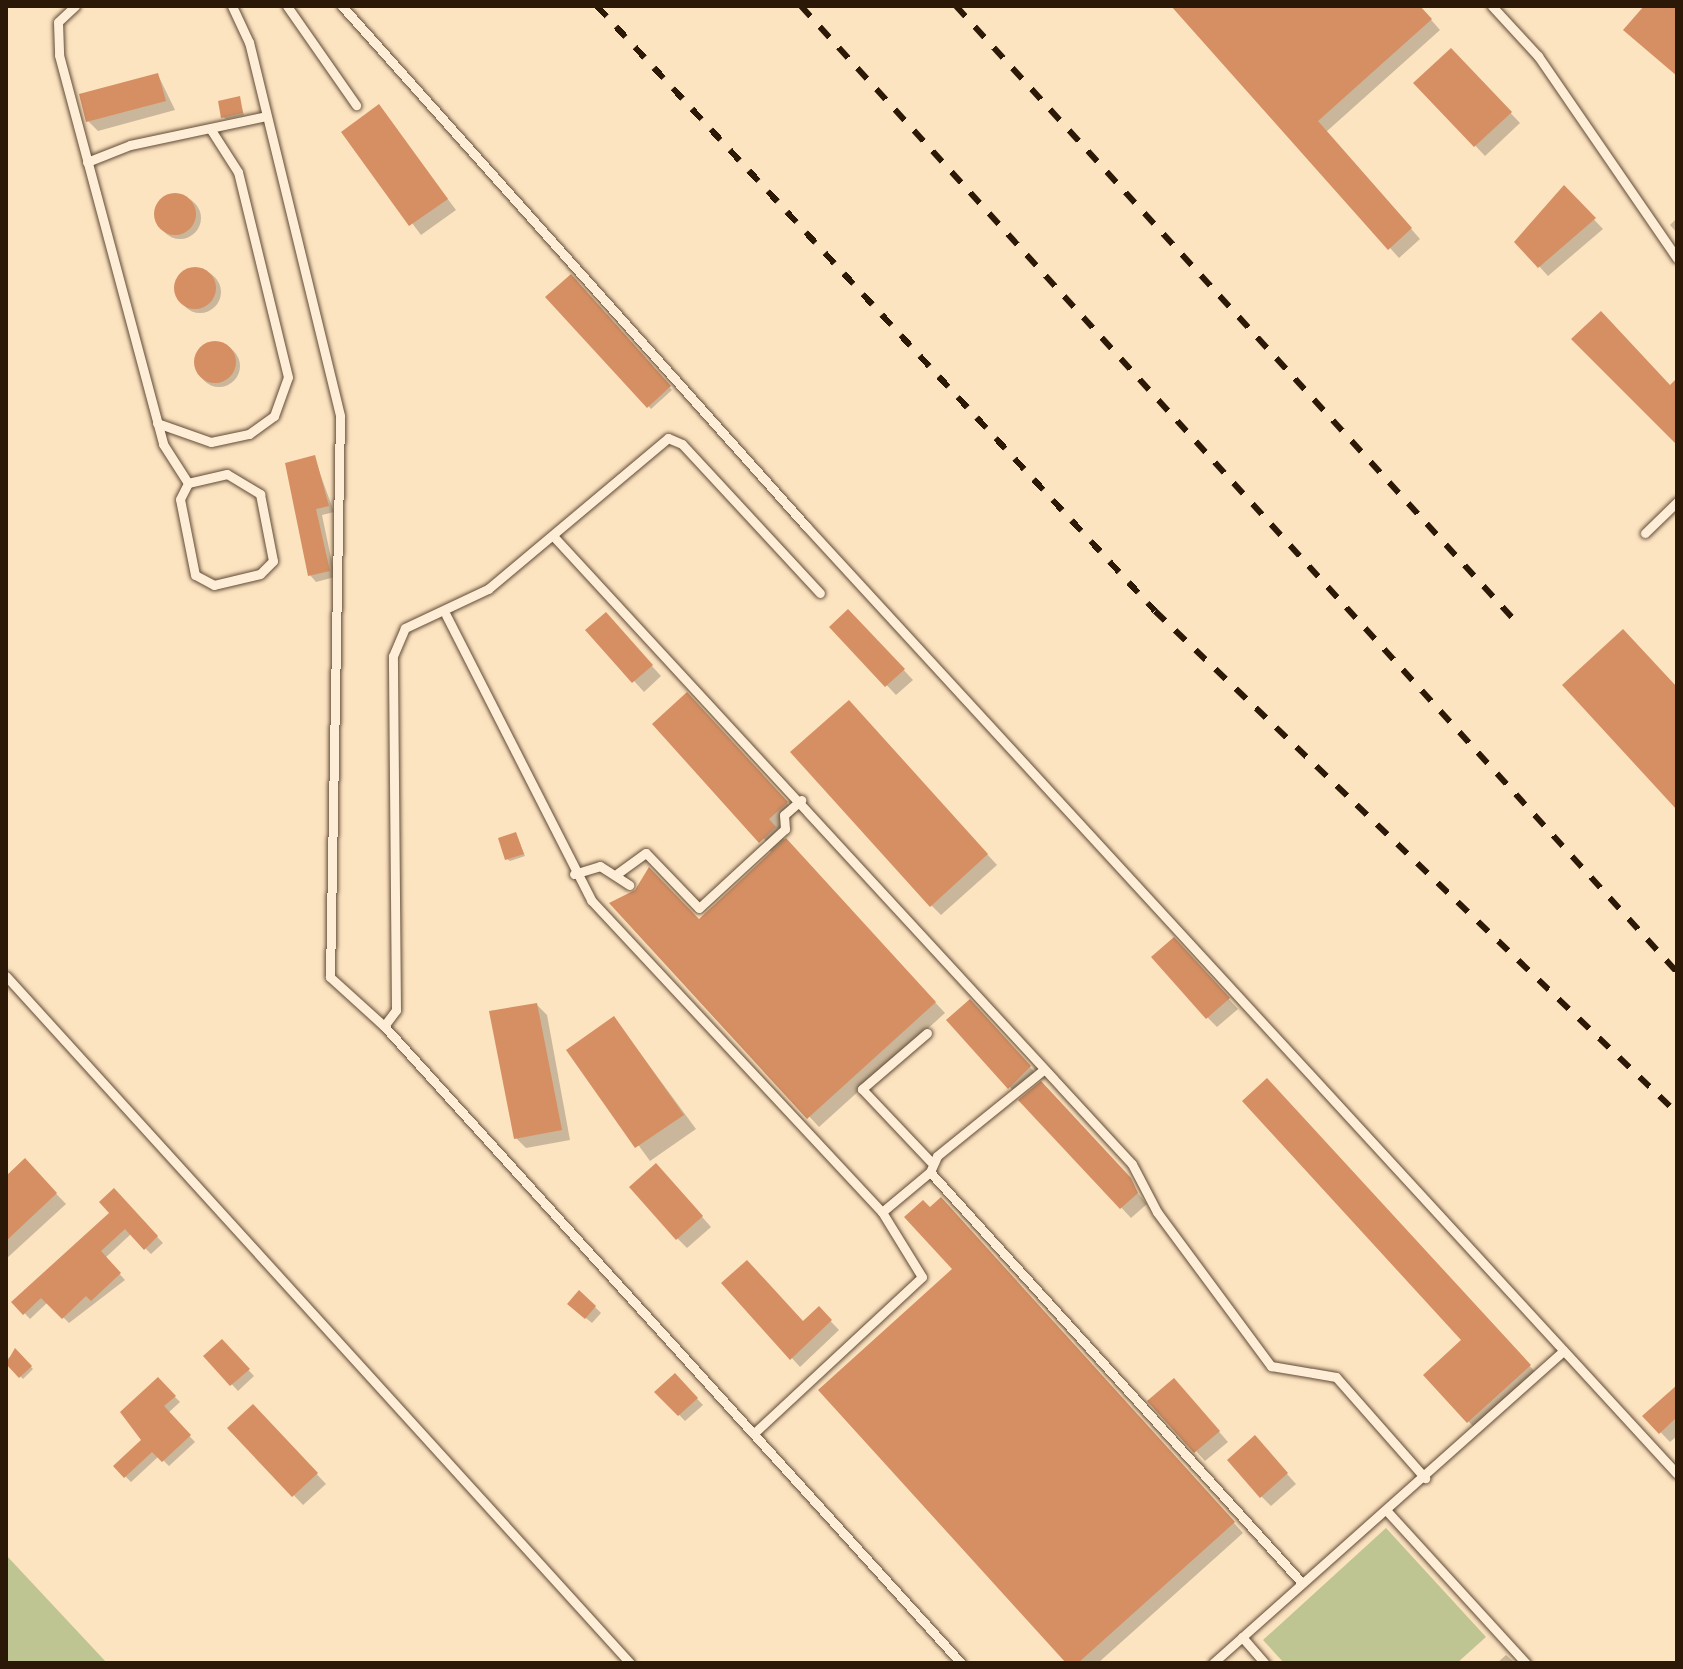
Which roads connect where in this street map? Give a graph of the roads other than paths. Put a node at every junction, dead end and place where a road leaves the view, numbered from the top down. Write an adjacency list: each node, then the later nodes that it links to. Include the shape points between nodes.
1 (75, 6): 9 (lane, via 54,33)
2 (232, 6): 7 (lane)
3 (287, 6): 6 (lane)
4 (342, 6): 28 (lane)
5 (1492, 6): 10 (lane, via 1538,56)
6 (356, 105)
7 (266, 116): 8 (lane); 23 (lane, via 340,416 330,977)
8 (211, 130): 9 (lane, via 130,145); 11 (lane, via 238,172 288,377 274,416 249,434 211,442)
9 (87, 162): 11 (lane)
10 (1677, 258)
11 (157, 423): 12 (lane)
12 (188, 483): 12 (lane, via 180,499 195,575 232,585 260,574 273,561 260,494 227,474)
13 (1677, 502): 14 (lane)
14 (1645, 533)
15 (555, 538): 16 (lane, via 668,438 682,444); 17 (lane); 18 (lane)
16 (820, 593)
17 (446, 615): 20 (lane); 23 (lane, via 405,628 393,656 396,1010)
18 (801, 800): 19 (lane, via 784,815 785,829 699,908 646,853); 25 (lane)
19 (618, 873): 20 (lane, via 600,866); 21 (lane)
20 (574, 874): 27 (lane)
21 (629, 885)
22 (6, 976): 35 (lane)
23 (384, 1026): 29 (lane)
24 (927, 1033): 26 (lane, via 862,1089)
25 (1042, 1071): 26 (lane); 31 (lane, via 1132,1164 1157,1212 1271,1366 1336,1377)
26 (930, 1167): 27 (lane); 33 (lane)
27 (882, 1212): 29 (lane, via 912,1253 922,1277 916,1290)
28 (1562, 1352): 30 (lane); 31 (lane)
29 (755, 1432): 36 (lane)
30 (1677, 1474)
31 (1425, 1478): 32 (lane)
32 (1387, 1511): 33 (lane); 39 (lane)
33 (1302, 1583): 34 (lane)
34 (1242, 1637): 37 (lane); 38 (lane)
35 (630, 1663)
36 (961, 1663)
37 (1213, 1663)
38 (1265, 1663)
39 (1526, 1663)

